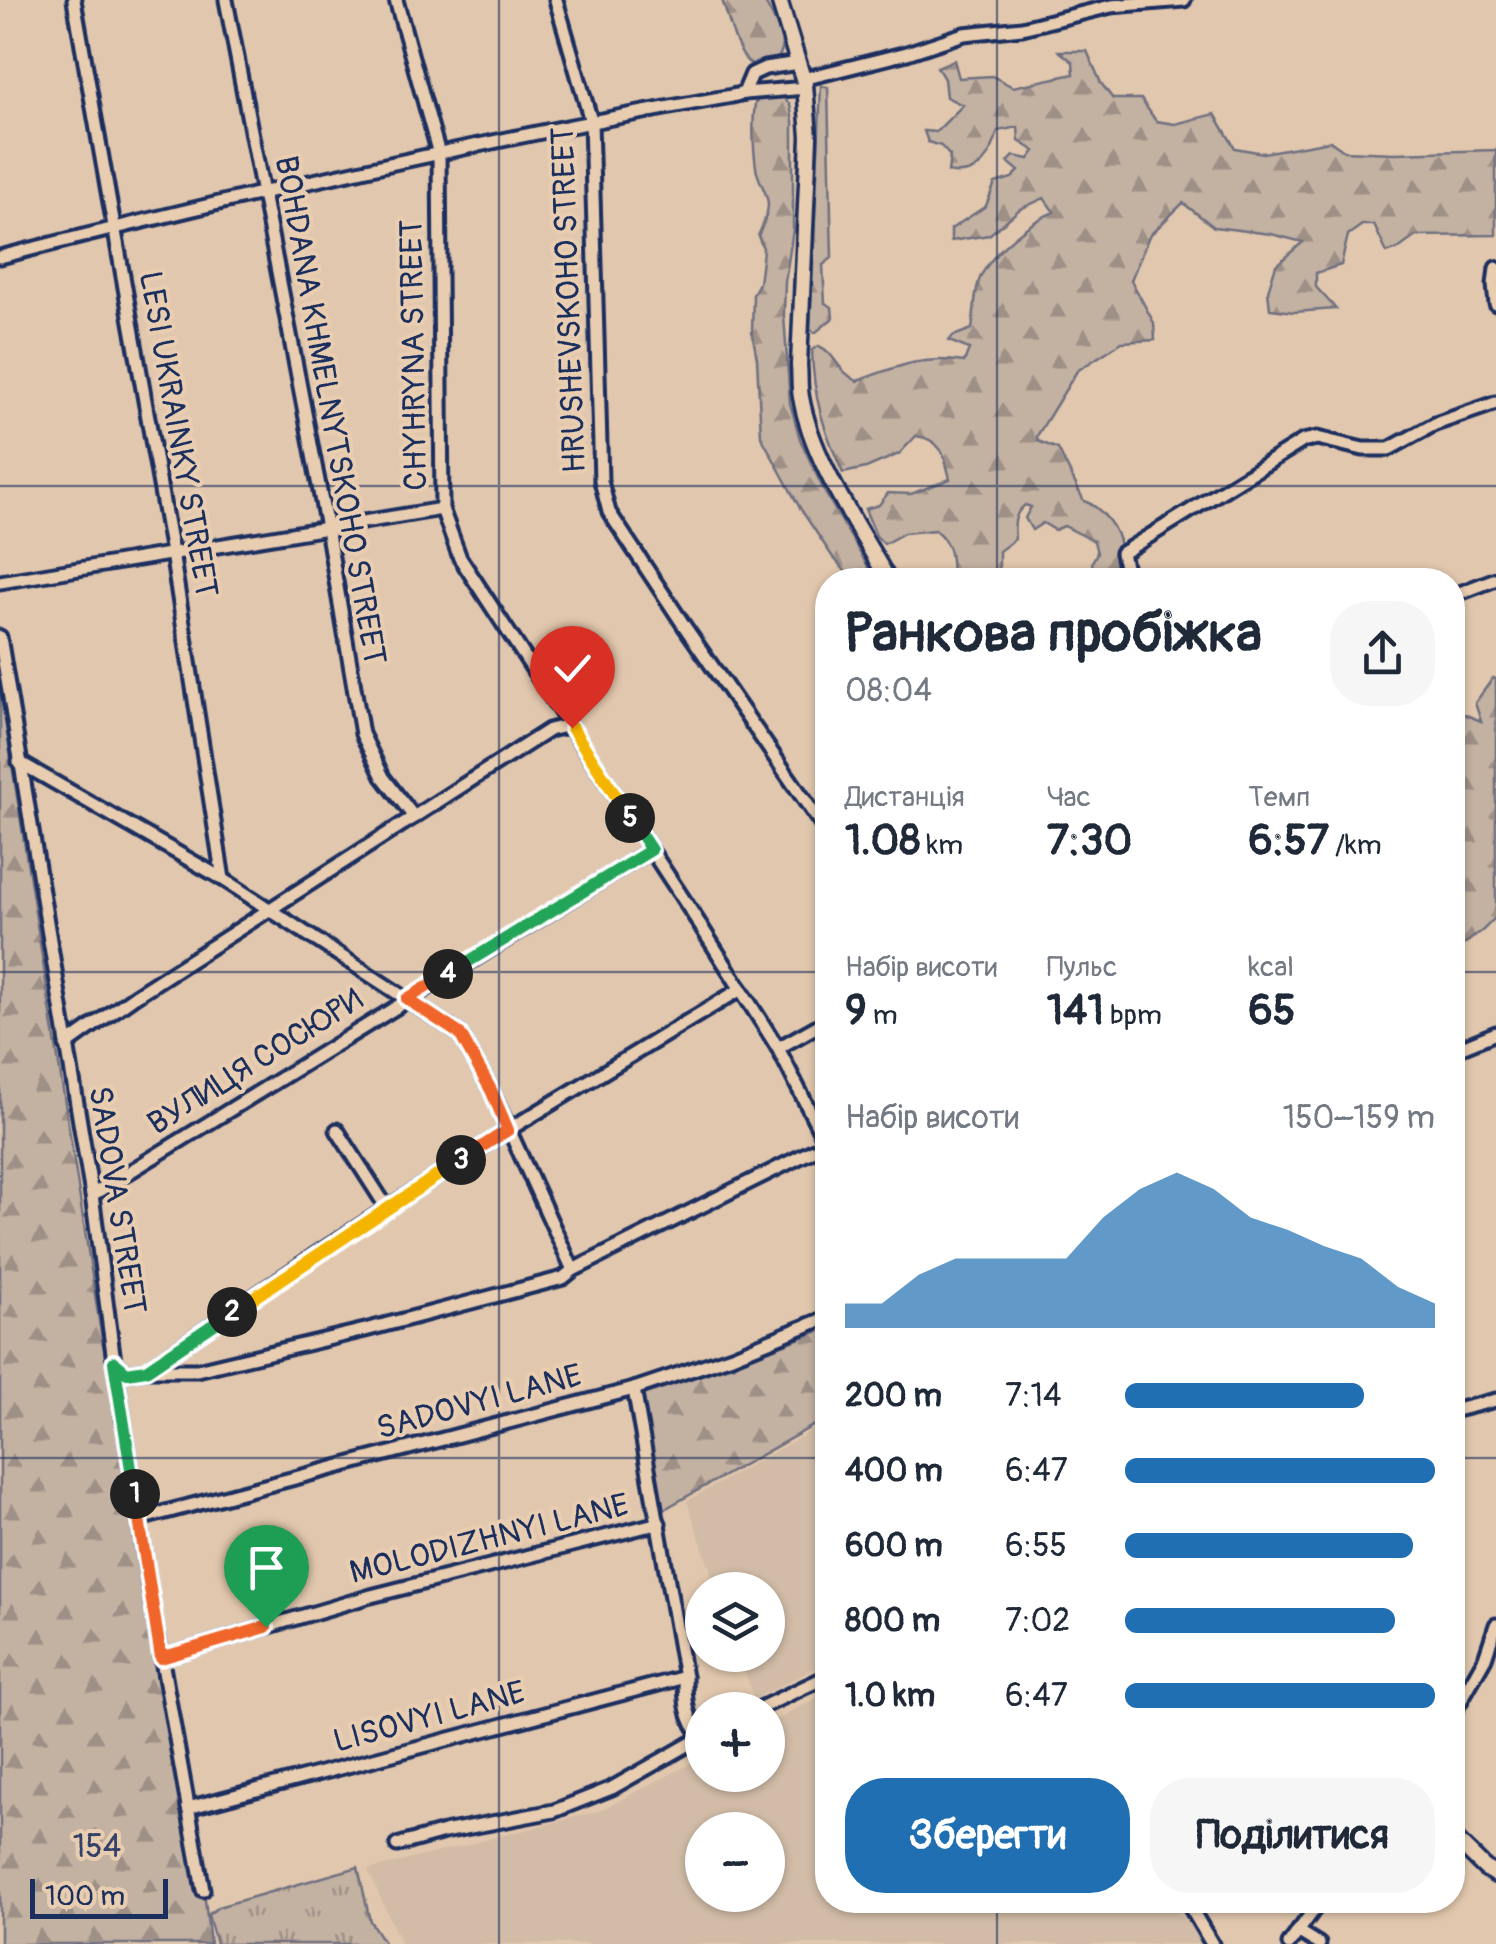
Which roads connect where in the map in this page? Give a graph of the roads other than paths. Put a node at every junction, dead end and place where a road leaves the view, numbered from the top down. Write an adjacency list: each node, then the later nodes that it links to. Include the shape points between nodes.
1 (74, 0): 13 (street, LESI UKRAINKY STREET)
2 (226, 0): 12 (street, BOHDANA KHMELNYTSKOHO STREET)
3 (396, 0): 11 (street, CHYHRYNA STREET)
4 (556, 0): 10 (street, HRUSHEVSKOHO STREET)
5 (780, 0): 7 (main road)
6 (1184, 0): 8 (street, via 1111,6 964,34)
7 (799, 63): 8 (main road); 9 (street, via 752,74)
8 (804, 84): 9 (street); 21 (main road, via 809,137 800,396 814,442)
9 (744, 93): 10 (street)
10 (591, 121): 11 (street); 29 (street, HRUSHEVSKOHO STREET, via 601,481 609,512)
11 (439, 154): 12 (street); 18 (street, CHYHRYNA STREET)
12 (263, 192): 13 (street); 19 (street, BOHDANA KHMELNYTSKOHO STREET)
13 (115, 227): 14 (street); 20 (street, LESI UKRAINKY STREET)
14 (0, 256)
15 (1496, 268): 16 (street)
16 (1496, 304)
17 (1496, 403): 22 (street, via 1390,449 1303,441 1122,553)
18 (442, 509): 19 (street); 27 (street, CHYHRYNA STREET, via 460,558)
19 (327, 528): 20 (street); 30 (street, BOHDANA KHMELNYTSKOHO STREET, via 362,734 383,777)
20 (172, 553): 24 (street); 32 (street, LESI UKRAINKY STREET)
21 (881, 568)
22 (1124, 568)
23 (1496, 579): 25 (street)
24 (0, 582)
25 (1465, 591)
26 (0, 637): 28 (street, SADOVA STREET)
27 (572, 728): 30 (street, via 549,730); 31 (street, CHYHRYNA STREET)
28 (19, 762): 32 (street); 38 (street, SADOVA STREET)
29 (815, 815)
30 (414, 816): 33 (street)
31 (651, 850): 34 (street, CHYHRYNA STREET); 35 (street, ВУЛИЦЯ СОСЮРИ)
32 (223, 879): 33 (street)
33 (272, 910): 35 (street); 38 (street)
34 (741, 989): 40 (street, CHYHRYNA STREET); 43 (street)
35 (407, 999): 43 (street, via 460,1034); 45 (street, ВУЛИЦЯ СОСЮРИ)
36 (815, 1027): 40 (street)
37 (1495, 1038): 39 (street)
38 (66, 1045): 45 (street, SADOVA STREET)
39 (1465, 1046)
40 (778, 1048): 41 (street, CHYHRYNA STREET)
41 (815, 1121)
42 (336, 1130): 46 (street)
43 (508, 1130): 46 (street); 47 (street)
44 (815, 1151): 47 (street)
45 (92, 1195): 49 (street, SADOVA STREET)
46 (386, 1208): 50 (street)
47 (573, 1270): 50 (street, via 563,1278 197,1370)
48 (815, 1322): 51 (street, SADOVYI LANE)
49 (114, 1362): 50 (street, via 127,1373); 54 (street, SADOVA STREET)
50 (146, 1370)
51 (634, 1389): 54 (street, SADOVYI LANE); 55 (street)
52 (1496, 1400): 53 (street)
53 (1465, 1408)
54 (139, 1520): 57 (street, SADOVA STREET)
55 (659, 1523): 57 (street, MOLODIZHNYI LANE, via 370,1596); 58 (street)
56 (1496, 1626): 61 (street)
57 (161, 1658): 64 (street, SADOVA STREET)
58 (685, 1677): 60 (street); 64 (street, LISOVYI LANE)
59 (815, 1682): 62 (street)
60 (685, 1692)
61 (1465, 1694)
62 (785, 1696)
63 (685, 1747): 65 (street, via 612,1788 554,1810)
64 (188, 1808): 68 (street, SADOVA STREET)
65 (397, 1845)
66 (1465, 1849): 67 (main road)
67 (1496, 1875)
68 (203, 1890)
69 (1194, 1913): 72 (street)
70 (1312, 1913): 71 (street)
71 (1298, 1932): 73 (street); 74 (street)
72 (1212, 1944)
73 (1289, 1944)
74 (1318, 1944)

